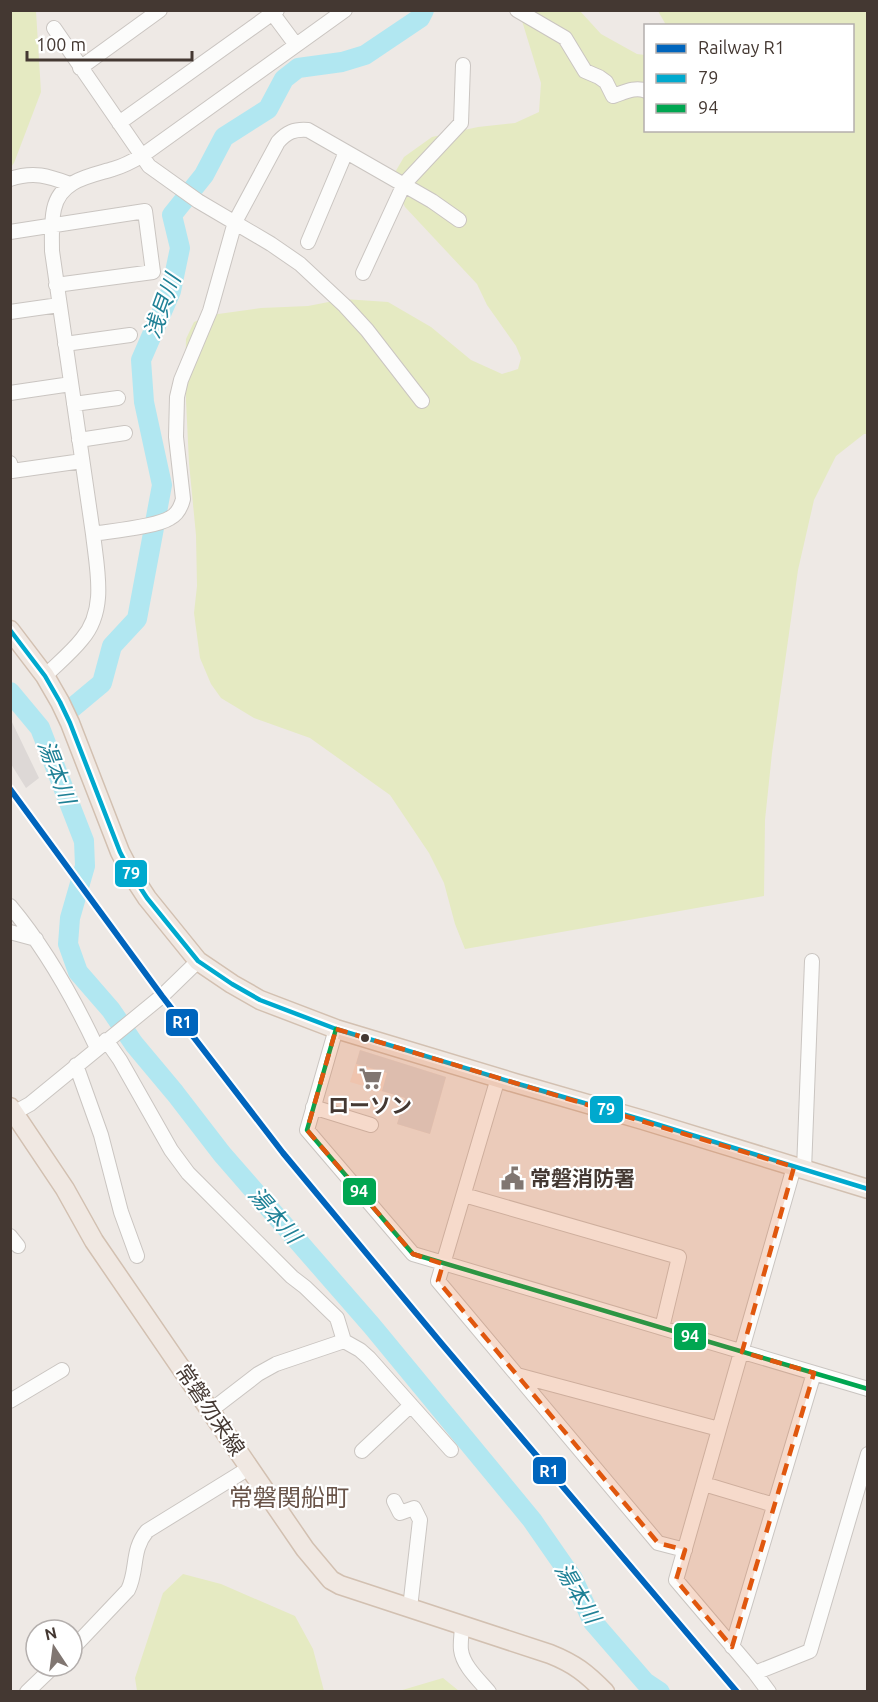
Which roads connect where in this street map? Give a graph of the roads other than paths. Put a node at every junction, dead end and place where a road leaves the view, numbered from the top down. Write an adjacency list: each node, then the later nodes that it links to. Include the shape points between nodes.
1 (160, 10): 8 (street)
2 (345, 10): 6 (street)
3 (517, 10): 9 (street, via 564,38 585,71 606,82 613,96)
4 (273, 12): 6 (street); 10 (street)
5 (54, 28): 8 (street)
6 (296, 45): 12 (street)
7 (463, 64): 15 (street, via 462,123)
8 (80, 68): 10 (street)
9 (644, 90)
10 (119, 123): 12 (street)
11 (346, 152): 15 (street); 17 (street, via 308,130 292,130 278,142); 20 (street)
12 (143, 156): 14 (street); 17 (street, via 149,166)
13 (10, 179): 14 (street, via 35,174)
14 (70, 184): 18 (street, via 54,207)
15 (404, 184): 16 (street); 21 (street)
16 (459, 220)
17 (235, 222): 30 (street, via 300,264 326,288 367,330); 36 (street, via 210,311 177,397 181,507 164,521)
18 (52, 225): 19 (street); 22 (street); 22 (street, via 145,211 153,272)
19 (10, 232)
20 (308, 242)
21 (363, 273)
22 (56, 285): 23 (street)
23 (59, 305): 24 (street); 26 (street)
24 (10, 312)
25 (130, 335): 26 (street)
26 (65, 344): 27 (street)
27 (71, 384): 28 (street); 31 (street)
28 (10, 393)
29 (118, 398): 31 (street)
30 (422, 401)
31 (74, 404): 33 (street)
32 (125, 433): 33 (street)
33 (79, 440): 34 (street)
34 (82, 461): 35 (street, via 12,471); 36 (street)
35 (10, 464)
36 (93, 534): 38 (street, via 97,613 82,640)
37 (10, 630): 38 (main road)
38 (45, 676): 42 (main road, via 70,723 132,875)
39 (10, 906): 41 (street)
40 (10, 932): 41 (street)
41 (36, 939): 45 (street, via 79,1009)
42 (198, 961): 44 (main road, via 260,1000); 45 (street)
43 (812, 962): 51 (street)
44 (336, 1029): 47 (main road); 48 (street)
45 (104, 1041): 46 (street); 57 (street, via 120,1060 188,1173 337,1318)
46 (76, 1065): 49 (street, via 30,1104); 54 (street)
47 (498, 1078): 51 (main road); 53 (street)
48 (313, 1107): 50 (street); 55 (street, via 307,1130 414,1254)
49 (12, 1112): 65 (main road, 常磐勿来線)
50 (371, 1125)
51 (799, 1169): 52 (main road); 58 (street)
52 (867, 1189)
53 (464, 1195): 55 (street); 56 (street, via 679,1257)
54 (137, 1256)
55 (443, 1264): 56 (street); 61 (street, via 438,1281)
56 (662, 1328): 58 (street)
57 (344, 1341): 64 (street, via 369,1358); 65 (street, via 276,1364)
58 (742, 1352): 60 (street); 66 (street)
59 (62, 1370): 63 (street)
60 (814, 1373): 62 (street); 73 (street)
61 (517, 1375): 66 (street); 74 (street, via 658,1543)
62 (867, 1389)
63 (10, 1401)
64 (411, 1405): 67 (street); 68 (street)
65 (210, 1411): 70 (main road, 常磐勿来線)
66 (719, 1429): 71 (street)
67 (451, 1450)
68 (362, 1451)
69 (867, 1454): 79 (street, via 810,1651)
70 (249, 1468): 75 (main road, 常磐勿来線, via 331,1580); 77 (street, via 147,1531 136,1551 133,1581 128,1590)
71 (704, 1484): 73 (street); 74 (street)
72 (394, 1501): 75 (street, via 400,1513 414,1508 420,1520)
73 (774, 1505): 78 (street)
74 (685, 1550): 78 (street, via 676,1580)
75 (410, 1608): 76 (main road, 常磐勿来線)
76 (462, 1625): 82 (street, via 463,1658); 83 (main road, 常磐勿来線, via 569,1662)
77 (84, 1636)
78 (732, 1647): 79 (street)
79 (755, 1673): 84 (street)
80 (42, 1678): 81 (street)
81 (27, 1692)
82 (489, 1692)
83 (605, 1692)
84 (769, 1692)

